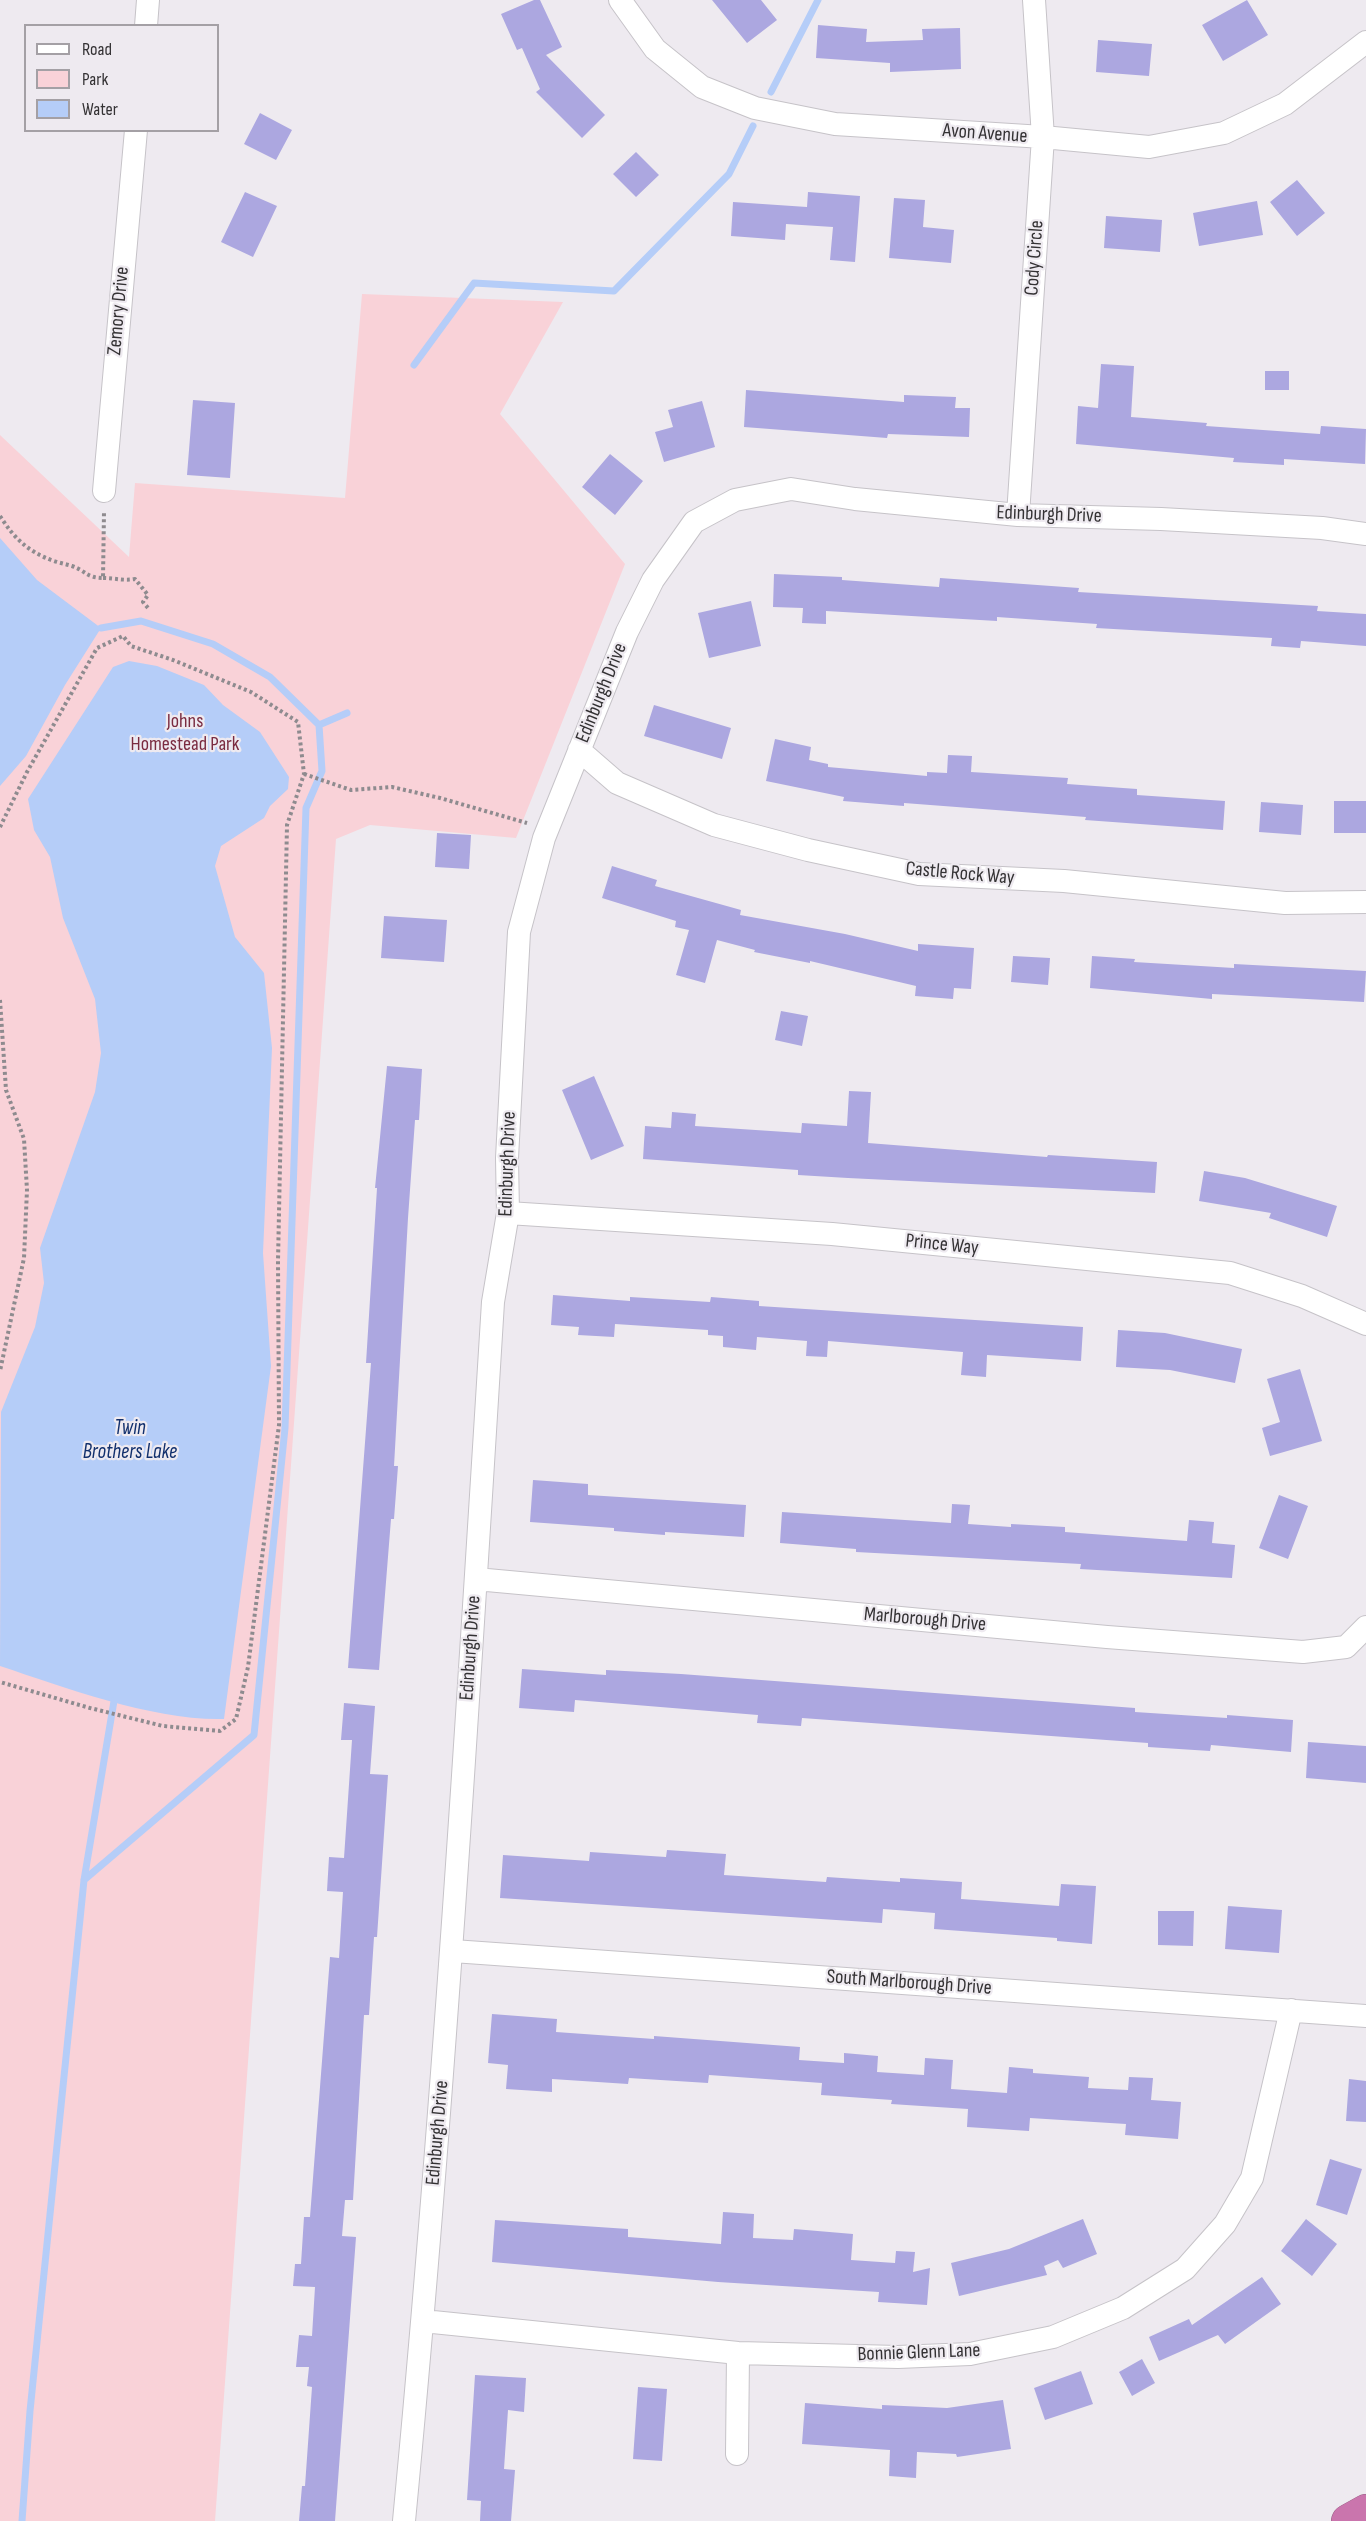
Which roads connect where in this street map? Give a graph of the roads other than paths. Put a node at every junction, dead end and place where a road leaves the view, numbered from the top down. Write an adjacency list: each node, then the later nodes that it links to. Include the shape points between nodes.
1 (148, 0): 4 (street)
2 (620, 0): 7 (street, Avon Avenue, via 655,49 702,87 755,108 835,124)
3 (1034, 0): 7 (street, Cody Circle)
4 (146, 24)
5 (1366, 42): 7 (street, Avon Avenue, via 1285,104 1224,133 1149,147)
6 (136, 132): 8 (street, Zemory Drive)
7 (1042, 137): 9 (street, Cody Circle)
8 (104, 491)
9 (1018, 515): 10 (street, Edinburgh Drive, via 1161,519); 11 (street, Edinburgh Drive, via 791,489 735,500 694,522 653,580 627,632)
10 (1366, 534)
11 (579, 750): 12 (street, Castle Rock Way, via 618,783 714,825 919,874 1064,881 1285,903); 13 (street, Edinburgh Drive, via 548,828 519,932 507,1158)
12 (1366, 902)
13 (508, 1213): 14 (street, Prince Way, via 832,1234 1230,1273 1302,1296); 15 (street, Edinburgh Drive, via 493,1302)
14 (1366, 1324)
15 (476, 1579): 16 (street, Marlborough Drive, via 1303,1652 1346,1647); 17 (street, Edinburgh Drive)
16 (1366, 1628)
17 (453, 1952): 18 (street, South Marlborough Drive); 20 (street, Edinburgh Drive)
18 (1291, 2010): 19 (street, South Marlborough Drive); 21 (street, Bonnie Glenn Lane, via 1252,2178 1225,2224 1185,2269 1123,2308 1053,2337 970,2354 898,2357)
19 (1366, 2016)
20 (423, 2321): 21 (street, Bonnie Glenn Lane); 24 (street, Edinburgh Drive)
21 (738, 2353): 22 (street)
22 (737, 2454)
23 (1366, 2511): 25 (highway)
24 (404, 2521)
25 (1348, 2521)

